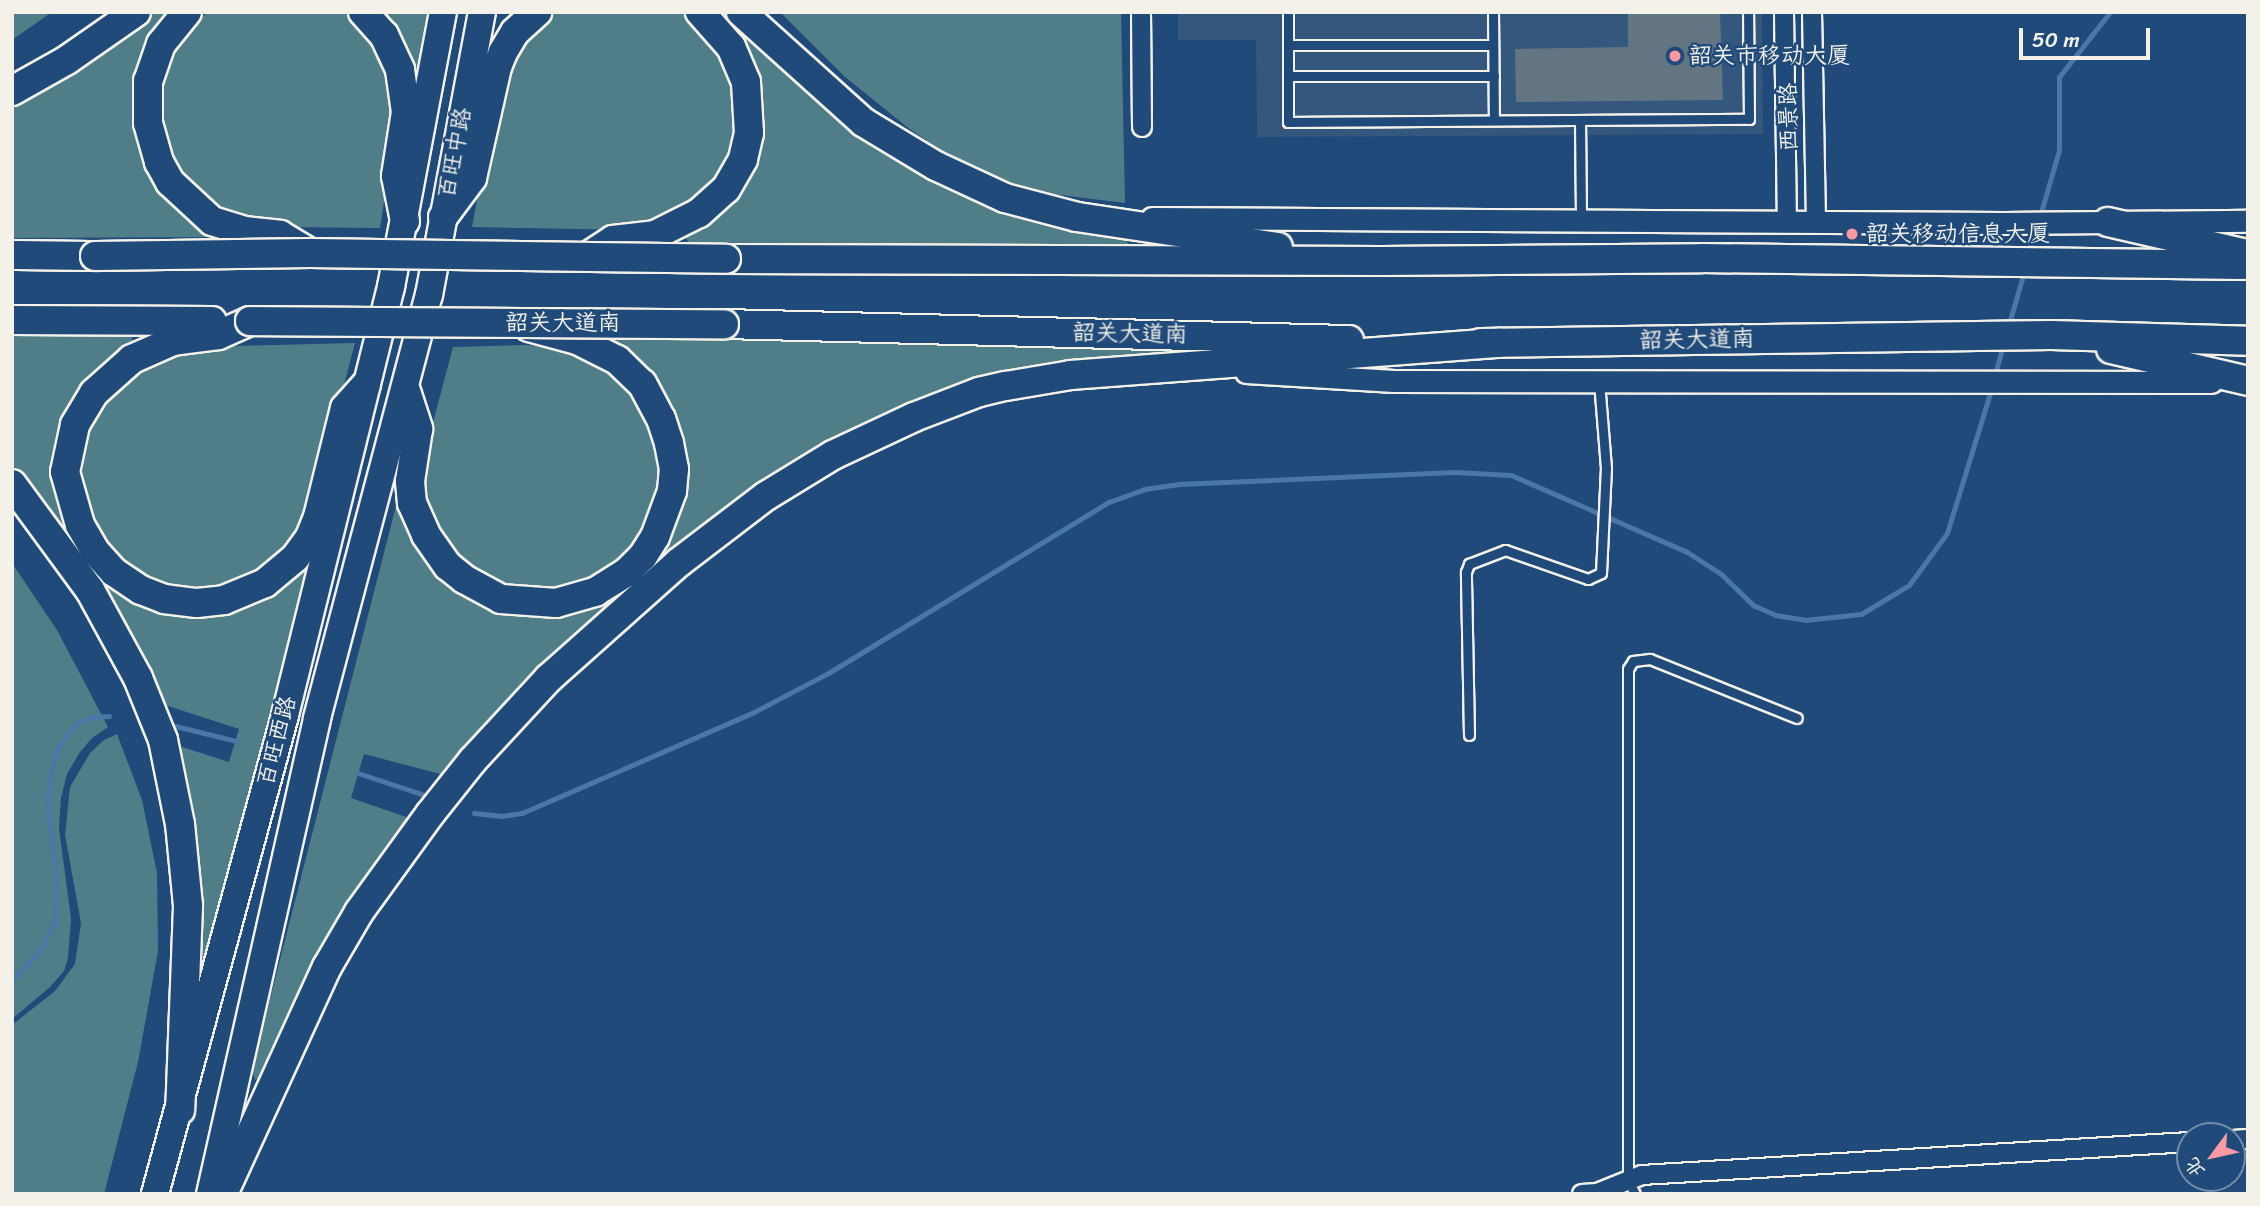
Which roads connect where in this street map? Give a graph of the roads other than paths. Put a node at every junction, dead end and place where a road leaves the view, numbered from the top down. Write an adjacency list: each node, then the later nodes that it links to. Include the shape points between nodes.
1 (136, 12): 19 (highway)
2 (187, 12): 31 (highway, via 161,44 148,80 148,123 159,162 170,182 212,221 280,235)
3 (363, 12): 26 (highway, via 383,35 400,71 406,112 396,176)
4 (443, 12): 26 (main road, 百旺中路)
5 (482, 12): 23 (main road, 百旺中路)
6 (537, 12): 23 (highway, via 515,32 503,52 472,178)
7 (700, 12): 34 (highway, via 731,47 740,66 749,102 746,152 733,179 699,213 654,235 613,240)
8 (741, 12): 24 (highway, via 834,99 891,140 1005,198)
9 (1141, 12): 22 (street)
10 (1288, 12): 15 (lane)
11 (1493, 12): 16 (lane)
12 (1748, 12): 21 (lane, via 1749,119)
13 (1784, 12): 27 (street, 西景路)
14 (1812, 12): 28 (street, 西景路)
15 (1288, 45): 16 (lane); 18 (lane)
16 (1493, 45): 17 (lane)
17 (1494, 75): 18 (lane); 20 (lane)
18 (1288, 76): 20 (lane, via 1288,122)
19 (12, 91)
20 (1494, 120): 21 (lane)
21 (1580, 120): 25 (lane)
22 (1142, 127)
23 (443, 217): 38 (main road, 百旺中路)
24 (1077, 217): 25 (street); 35 (highway)
25 (1581, 220): 27 (street)
26 (405, 221): 37 (main road, 百旺中路)
27 (1787, 221): 28 (street)
28 (1816, 221): 30 (street)
29 (2248, 221): 30 (street)
30 (2108, 222): 32 (highway)
31 (310, 253): 33 (highway, bridge); 34 (highway, bridge)
32 (2248, 254)
33 (12, 255)
34 (587, 257): 35 (highway, bridge)
35 (1382, 261): 36 (highway, via 1702,258)
36 (2248, 265)
37 (391, 287): 48 (main road, 百旺西路)
38 (429, 295): 49 (main road, 百旺西路)
39 (12, 320): 40 (highway, 韶关大道南)
40 (250, 321): 41 (highway, 韶关大道南, bridge); 48 (highway, via 218,335 173,341 120,367 94,393 75,425 65,472 80,525 114,572 141,590 164,599 197,603 224,600 265,583 295,558 318,517 345,408)
41 (517, 323): 44 (highway, 韶关大道南, bridge); 49 (highway, bridge, via 604,352 642,384 661,419 674,469 665,517 643,556 595,592 538,604 501,599 448,566 412,503 410,481 418,429)
42 (2038, 335): 43 (highway, 韶关大道南); 44 (highway, 韶关大道南); 47 (highway)
43 (2248, 341)
44 (1499, 343): 45 (highway)
45 (1195, 368): 46 (street, via 1394,381); 58 (highway, via 1040,379 951,402 833,455 755,504 678,563 519,709 430,814 359,912 327,967)
46 (1599, 381): 47 (street); 52 (lane, via 1606,468 1601,573 1592,579 1505,550 1467,567)
47 (2248, 382)
48 (366, 385): 53 (main road, 百旺西路, via 285,715)
49 (405, 391): 57 (main road, 百旺西路, via 317,718)
50 (12, 484): 53 (highway, via 90,590 138,678 163,740 180,824 188,906)
51 (1797, 718): 55 (lane, via 1650,659 1633,661 1628,669)
52 (1469, 734)
53 (180, 1110): 56 (main road, 百旺西路)
54 (2176, 1143): 55 (street, via 1642,1175)
55 (1631, 1187): 59 (street)
56 (155, 1194)
57 (209, 1194)
58 (223, 1194)
59 (1582, 1194)

